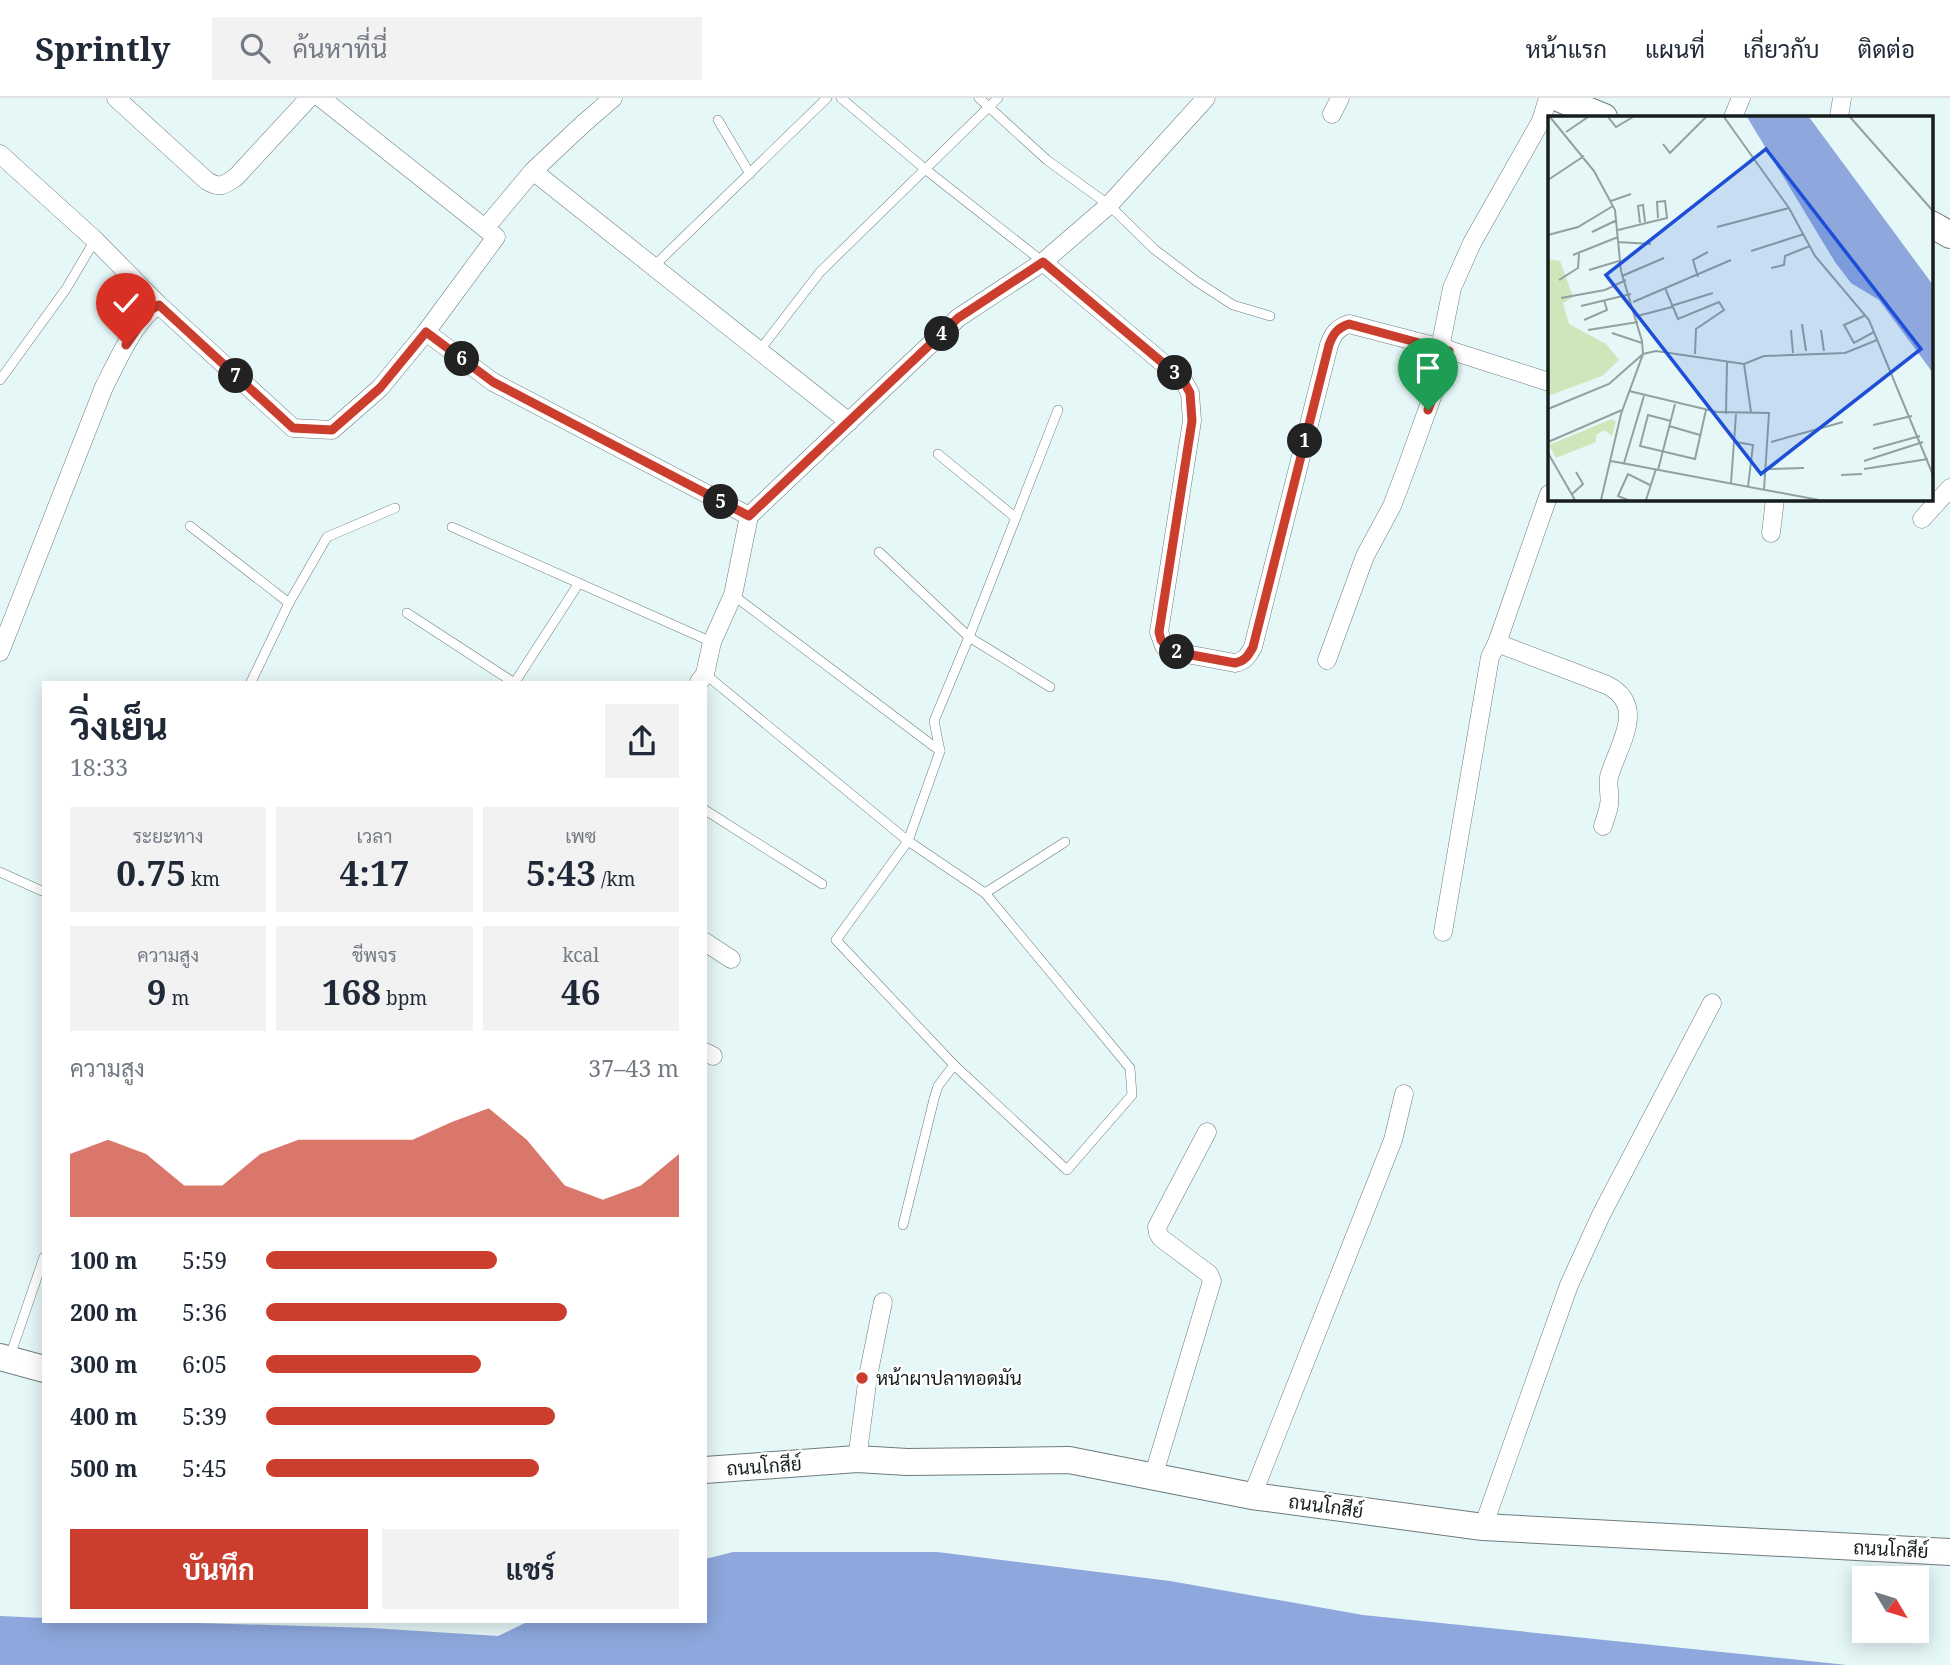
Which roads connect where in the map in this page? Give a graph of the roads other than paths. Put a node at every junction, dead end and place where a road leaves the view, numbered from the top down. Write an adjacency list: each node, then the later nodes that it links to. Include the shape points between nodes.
1 (116, 98): 2 (street, via 215,186 236,177)
2 (309, 98)
3 (321, 98): 25 (street)
4 (613, 98): 21 (street)
5 (827, 98): 22 (lane)
6 (841, 98): 20 (lane)
7 (979, 98): 14 (lane)
8 (998, 98): 14 (lane)
9 (1206, 98): 23 (street)
10 (1548, 98): 33 (street, via 1541,121 1472,243 1452,288)
11 (1558, 98): 15 (street)
12 (1741, 98): 16 (street)
13 (1842, 98): 17 (street)
14 (989, 107): 20 (lane); 23 (lane, via 1047,160)
15 (1602, 116)
16 (1733, 116)
17 (1839, 116)
18 (718, 120): 22 (lane)
19 (1, 158): 27 (street)
20 (925, 169): 28 (lane); 34 (lane, via 820,272)
21 (533, 171): 25 (street); 29 (street)
22 (750, 174): 29 (lane)
23 (1109, 205): 28 (street); 31 (lane, via 1154,249 1196,281 1233,305)
24 (1932, 225): 26 (street)
25 (486, 228): 32 (street, via 496,237)
26 (1950, 236)
27 (95, 240): 30 (street); 35 (lane, via 66,289)
28 (1043, 262): 33 (street, via 1183,380 1190,393 1192,421 1159,632 1170,651 1235,663 1248,657 1329,345 1340,327 1349,324); 38 (street, via 958,318)
29 (653, 267): 34 (street)
30 (159, 305): 32 (street, via 293,428 332,430 380,388); 58 (street, via 150,310 126,345 104,387)
31 (1270, 316)
32 (426, 332): 44 (street, via 493,382)
33 (1445, 349): 36 (street); 59 (street, via 1392,506 1365,555)
34 (759, 351): 38 (street)
35 (0, 380)
36 (1548, 382)
37 (1058, 410): 45 (lane)
38 (849, 422): 44 (street)
39 (938, 454): 45 (lane)
40 (1950, 488): 46 (street)
41 (1548, 497): 57 (street)
42 (1775, 500): 49 (street)
43 (395, 508): 53 (lane, via 327,537)
44 (749, 516): 52 (street)
45 (1016, 518): 55 (lane)
46 (1922, 519)
47 (190, 526): 53 (lane)
48 (452, 527): 51 (lane)
49 (1771, 533)
50 (878, 552): 55 (lane)
51 (579, 583): 56 (lane); 63 (lane)
52 (733, 595): 56 (street); 66 (lane)
53 (289, 603): 61 (lane)
54 (407, 613): 62 (lane)
55 (969, 637): 65 (lane); 66 (lane, via 934,721)
56 (712, 642): 60 (street)
57 (1497, 643): 68 (street, via 1607,685 1626,700 1629,713 1608,780 1609,806); 75 (street, via 1490,657)
58 (0, 652)
59 (1327, 660)
60 (702, 678)
61 (251, 681)
62 (512, 681)
63 (515, 681)
64 (707, 682): 69 (lane)
65 (1050, 687)
66 (940, 751): 69 (lane)
67 (707, 811): 72 (lane)
68 (1603, 826)
69 (908, 841): 74 (lane); 79 (lane, via 836,940)
70 (1065, 842): 74 (lane)
71 (0, 872): 73 (lane)
72 (822, 884)
73 (42, 891)
74 (985, 894): 79 (lane, via 1130,1068 1132,1096 1067,1170)
75 (1443, 932)
76 (707, 943): 77 (street)
77 (731, 959)
78 (1712, 1003): 91 (street, via 1569,1285)
79 (954, 1065): 82 (lane, via 938,1086)
80 (1404, 1094): 90 (street, via 1393,1140)
81 (1207, 1132): 89 (street, via 1157,1227 1161,1238 1212,1281)
82 (903, 1225)
83 (42, 1263): 85 (lane)
84 (883, 1302): 87 (street)
85 (5, 1358): 86 (street)
86 (42, 1368)
87 (857, 1459): 88 (street, ถนนโกสีย์); 89 (street, ถนนโกสีย์, via 1069,1460)
88 (707, 1470)
89 (1153, 1477): 90 (street, ถนนโกสีย์)
90 (1252, 1496): 91 (street, ถนนโกสีย์)
91 (1483, 1528): 92 (street, ถนนโกสีย์)
92 (1950, 1552)

